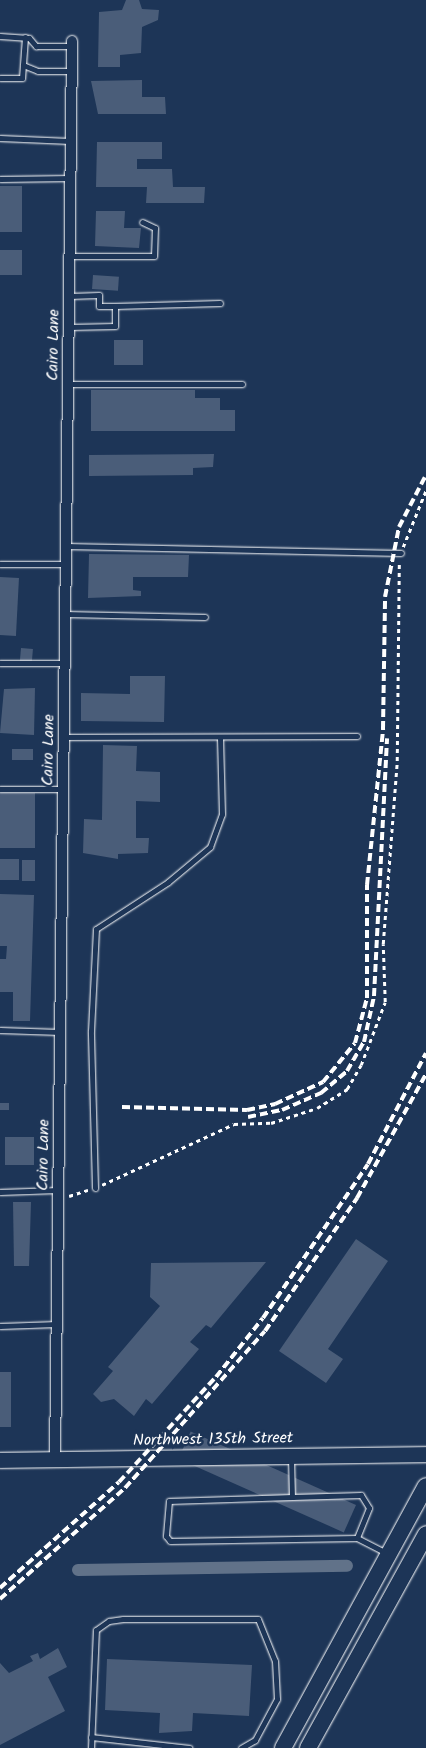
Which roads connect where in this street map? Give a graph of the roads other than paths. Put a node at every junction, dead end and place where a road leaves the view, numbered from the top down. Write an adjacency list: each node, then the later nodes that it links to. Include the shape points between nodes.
1 (0, 36): 2 (lane)
2 (24, 37): 3 (lane, via 36,46); 4 (lane)
3 (72, 44): 5 (street, Cairo Lane)
4 (23, 65): 5 (lane, via 38,71); 6 (lane, via 22,78)
5 (72, 71): 8 (street, Cairo Lane)
6 (0, 78)
7 (0, 138): 8 (lane)
8 (71, 141): 9 (street, Cairo Lane)
9 (71, 178): 10 (lane); 12 (street, Cairo Lane)
10 (0, 179)
11 (142, 222): 12 (lane, via 155,228 154,256)
12 (70, 256): 13 (street, Cairo Lane)
13 (69, 296): 15 (lane, via 99,295 99,306); 16 (street, Cairo Lane)
14 (220, 303): 15 (lane)
15 (115, 306): 16 (lane, via 115,326)
16 (69, 327): 17 (street, Cairo Lane)
17 (68, 384): 18 (lane); 19 (street, Cairo Lane)
18 (242, 384)
19 (66, 546): 20 (lane); 22 (street, Cairo Lane)
20 (401, 553)
21 (0, 564): 22 (lane)
22 (66, 564): 23 (street, Cairo Lane)
23 (65, 614): 24 (lane); 26 (street, Cairo Lane)
24 (205, 617)
25 (0, 663): 26 (lane)
26 (64, 663): 28 (street, Cairo Lane)
27 (357, 736): 29 (lane)
28 (64, 737): 29 (lane); 31 (street, Cairo Lane)
29 (220, 737): 34 (lane, via 222,814 210,847 168,882 96,929 90,1031)
30 (0, 789): 31 (lane)
31 (63, 789): 33 (street, Cairo Lane)
32 (0, 1030): 33 (lane)
33 (60, 1032): 36 (street, Cairo Lane)
34 (95, 1188)
35 (0, 1192): 36 (lane)
36 (58, 1194): 37 (street, Cairo Lane)
37 (56, 1324): 38 (lane); 41 (street, Cairo Lane)
38 (0, 1326)
39 (426, 1454): 40 (main road, Northwest 135th Street)
40 (291, 1457): 41 (main road, Northwest 135th Street); 44 (lane)
41 (55, 1459): 42 (main road, Northwest 135th Street)
42 (0, 1460)
43 (426, 1486): 47 (main road)
44 (292, 1497): 46 (lane, via 361,1495 369,1508); 46 (lane, via 169,1501 166,1536 170,1541)
45 (426, 1534): 53 (main road)
46 (357, 1538): 47 (lane)
47 (389, 1554): 52 (main road)
48 (91, 1737): 49 (lane); 50 (lane); 51 (lane, via 92,1648 96,1630 102,1625 123,1620 258,1619 275,1661 277,1699 255,1740)
49 (91, 1748)
50 (189, 1748)
51 (242, 1748)
52 (283, 1748)
53 (308, 1748)

